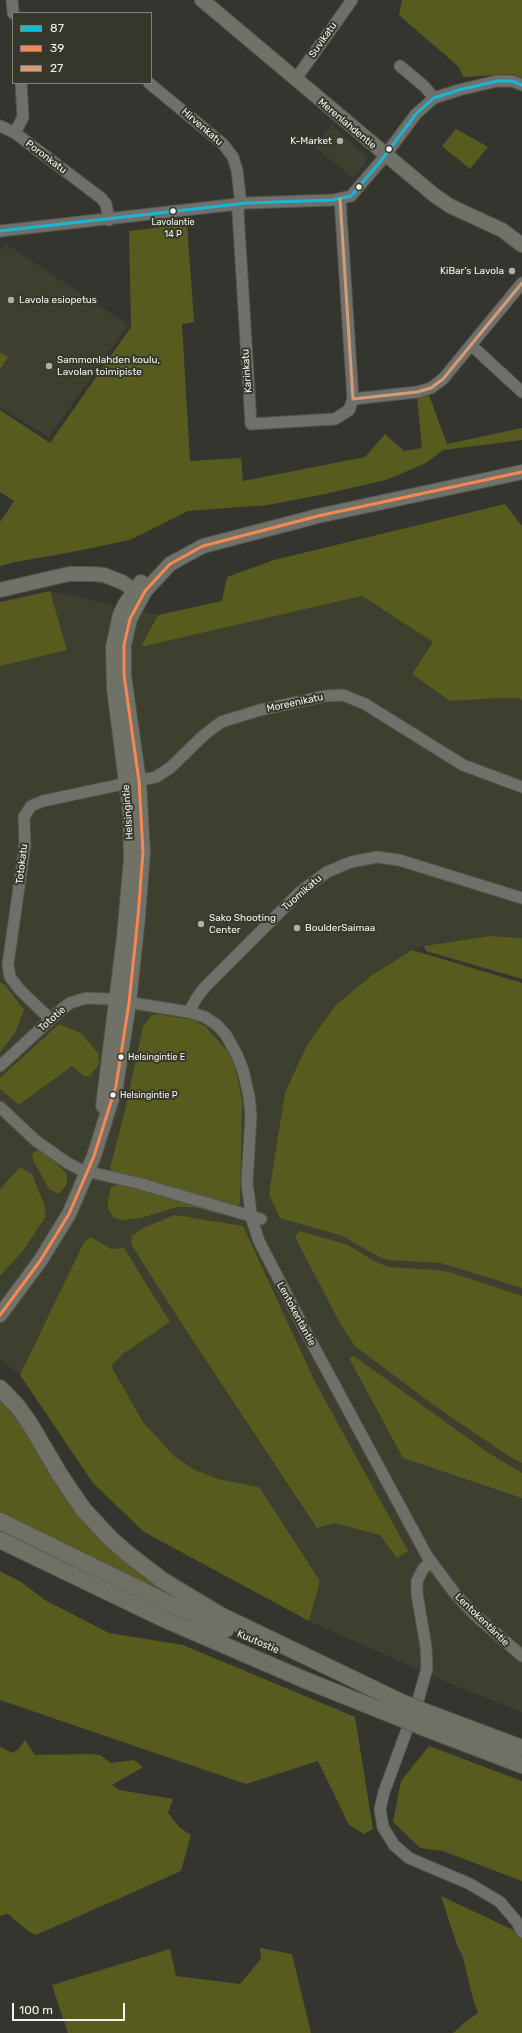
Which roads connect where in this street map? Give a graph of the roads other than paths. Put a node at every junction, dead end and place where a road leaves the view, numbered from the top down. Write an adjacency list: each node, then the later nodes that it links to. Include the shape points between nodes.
1 (12, 0): 4 (street)
2 (202, 0): 6 (main road, Merenlahdentie)
3 (352, 0): 6 (street, Suvikatu)
4 (14, 12)
5 (400, 66): 10 (street)
6 (295, 80): 13 (main road, Merenlahdentie)
7 (21, 84): 12 (street, via 23,117)
8 (150, 84): 15 (street, Hirvenkatu, via 223,144 233,157 240,196)
9 (522, 85): 10 (street, via 512,81 497,81)
10 (434, 98): 13 (street, via 416,114)
11 (0, 126): 12 (street, Poronkatu)
12 (15, 133): 16 (street, Poronkatu, via 101,198 106,204)
13 (385, 155): 14 (street, via 351,196); 18 (main road, Merenlahdentie, via 450,206 488,222)
14 (340, 199): 15 (street); 22 (street)
15 (238, 204): 16 (street); 22 (street, Karinkatu, via 251,424 335,419 349,410)
16 (109, 220): 17 (street)
17 (0, 231)
18 (522, 245)
19 (522, 283): 20 (street)
20 (471, 345): 21 (street); 22 (street, via 443,379 430,388 417,392)
21 (522, 392)
22 (352, 399)
23 (522, 472): 25 (main road, Helsingintie, via 222,540 197,549 170,564)
24 (0, 590): 25 (main road, via 69,574 96,579)
25 (134, 596): 26 (main road, Helsingintie, via 123,658)
26 (132, 782): 27 (street, Moreenikatu, via 163,773 212,728 232,718 325,696 343,695 365,704 463,765); 29 (main road, Helsingintie, via 142,819 142,866); 31 (street, Totokatu, via 43,801 31,806 24,817 25,845 8,964 10,977)
27 (522, 787)
28 (522, 898): 30 (street, Tuomikatu, via 399,860 377,857 351,862 327,872 300,892 204,988)
29 (122, 1002): 30 (street, Lentokentäntie); 31 (street, Tototie, via 86,998 70,1003); 34 (main road, Helsingintie, via 116,1086)
30 (189, 1012): 35 (street, Lentokentäntie, via 205,1017 221,1030 243,1070 251,1116 247,1183)
31 (50, 1019): 32 (street, Tototie)
32 (0, 1066)
33 (0, 1107): 34 (street, via 41,1145 66,1162)
34 (88, 1172): 35 (street); 36 (main road, Helsingintie, via 55,1239)
35 (256, 1217): 41 (street, Lentokentäntie, via 259,1241 274,1272)
36 (0, 1315)
37 (0, 1388): 44 (highway, via 30,1424 83,1509 128,1554 162,1580 220,1615)
38 (0, 1521): 44 (highway, Kuutostie, via 166,1602)
39 (0, 1540): 42 (highway, Kuutostie)
40 (0, 1544): 42 (highway)
41 (430, 1561): 43 (street, Lentokentäntie, via 474,1614); 48 (street, via 422,1569 417,1581 427,1668 384,1792 380,1809 383,1827 394,1845 409,1858 470,1884 500,1902 518,1922)
42 (77, 1578): 44 (highway, Kuutostie, via 297,1677)
43 (522, 1656)
44 (398, 1709): 45 (highway, Kuutostie, bridge)
45 (428, 1721): 46 (highway, Kuutostie); 47 (highway, Kuutostie)
46 (522, 1748)
47 (522, 1765)
48 (522, 1932)

